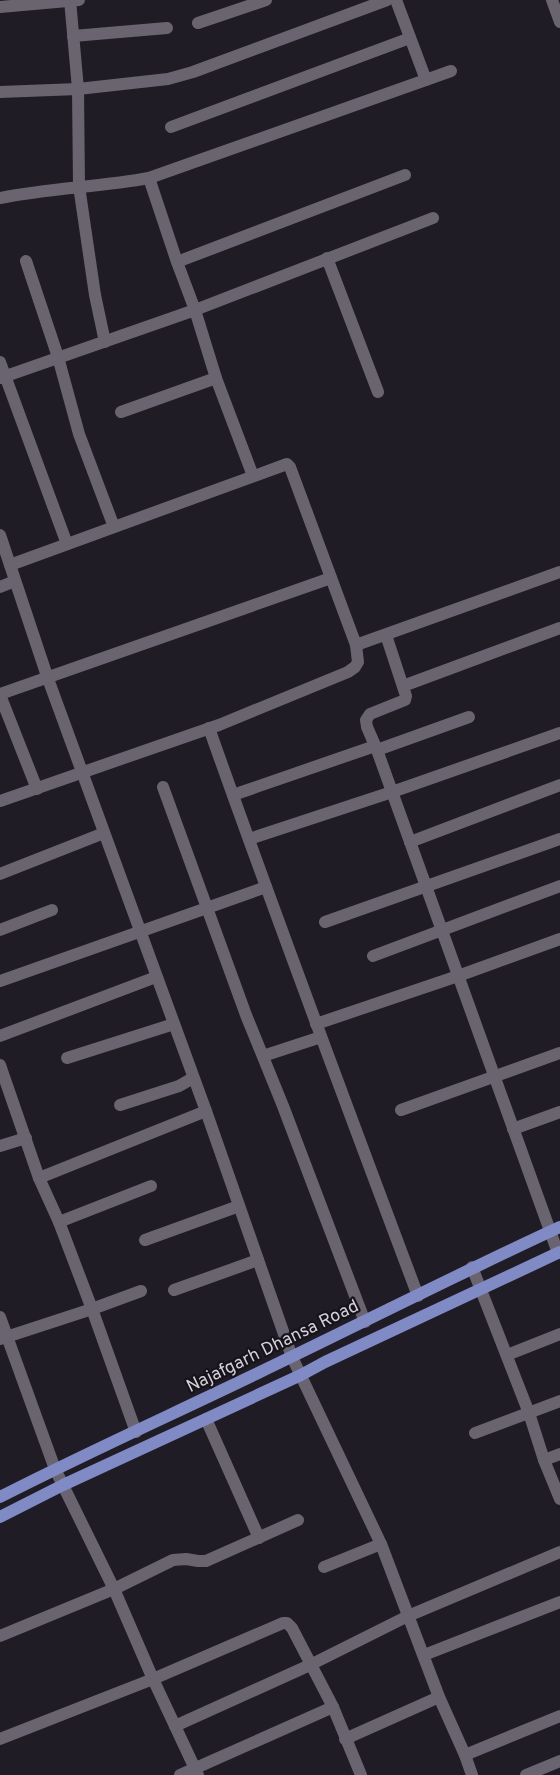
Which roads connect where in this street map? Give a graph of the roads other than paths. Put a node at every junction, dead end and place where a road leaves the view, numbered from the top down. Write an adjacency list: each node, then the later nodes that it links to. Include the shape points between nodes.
1 (70, 0): 2 (street); 7 (street); 11 (street)
2 (78, 0)
3 (266, 0): 9 (street)
4 (387, 0): 15 (street, via 193,72 168,79)
5 (396, 0): 12 (street)
6 (552, 0): 8 (street)
7 (0, 8)
8 (560, 22)
9 (198, 23)
10 (167, 28): 11 (street)
11 (73, 36): 15 (street)
12 (410, 38): 14 (street); 17 (street)
13 (451, 71): 14 (street)
14 (426, 80): 19 (street)
15 (78, 89): 16 (street); 20 (street)
16 (0, 92)
17 (171, 127)
18 (405, 174): 25 (street)
19 (149, 178): 20 (street); 25 (street)
20 (79, 186): 21 (street); 27 (street)
21 (0, 198)
22 (433, 218): 23 (street)
23 (327, 258): 26 (street); 32 (street)
24 (26, 261): 28 (street)
25 (177, 262): 26 (street)
26 (195, 310): 27 (street); 31 (street)
27 (105, 342): 28 (street)
28 (58, 358): 30 (street); 35 (street, via 79,434)
29 (0, 362): 30 (street)
30 (2, 377): 37 (street)
31 (216, 378): 33 (street); 34 (street)
32 (378, 392)
33 (121, 412)
34 (253, 476): 35 (street); 40 (street, via 282,465 290,467)
35 (114, 527): 37 (street)
36 (0, 535): 38 (street)
37 (67, 544): 38 (street)
38 (10, 565): 41 (street)
39 (560, 572): 44 (street)
40 (331, 578): 45 (street); 46 (street)
41 (15, 581): 42 (street); 46 (street)
42 (0, 586)
43 (560, 628): 47 (street)
44 (386, 634): 45 (street); 47 (street)
45 (356, 645): 50 (street, via 358,662 348,672)
46 (47, 676): 48 (street); 53 (street)
47 (403, 686): 52 (street, via 405,700 370,714 366,720)
48 (0, 694): 56 (street)
49 (469, 716): 52 (street)
50 (210, 728): 53 (street); 58 (street)
51 (560, 733): 57 (street)
52 (376, 748): 57 (street); 58 (street)
53 (82, 772): 56 (street); 60 (street)
54 (560, 785): 63 (street)
55 (162, 787): 68 (street)
56 (37, 789): 59 (street)
57 (392, 792): 62 (street); 63 (street)
58 (233, 795): 62 (street)
59 (0, 801)
60 (104, 833): 64 (street); 72 (street)
61 (560, 839): 65 (street)
62 (248, 840): 67 (street)
63 (410, 842): 65 (street)
64 (0, 874)
65 (425, 886): 70 (street); 73 (street)
66 (560, 886): 73 (street)
67 (266, 887): 68 (street); 80 (street)
68 (208, 907): 72 (street); 84 (street)
69 (52, 910): 71 (street)
70 (325, 922)
71 (0, 930)
72 (140, 930): 76 (street); 78 (street)
73 (441, 931): 75 (street); 77 (street)
74 (560, 939): 77 (street)
75 (373, 956)
76 (156, 976): 79 (street); 81 (street)
77 (458, 976): 80 (street); 87 (street)
78 (0, 981)
79 (174, 1024): 85 (street); 88 (street)
80 (316, 1024): 82 (street)
81 (0, 1036)
82 (321, 1037): 84 (street); 109 (street)
83 (560, 1053): 87 (street)
84 (263, 1056): 112 (street)
85 (67, 1058)
86 (0, 1065): 89 (street)
87 (494, 1076): 91 (street); 94 (street)
88 (194, 1078): 90 (street); 92 (street)
89 (4, 1088): 95 (street)
90 (120, 1105)
91 (400, 1110)
92 (206, 1111): 97 (street); 99 (street)
93 (560, 1112): 94 (street)
94 (513, 1129): 101 (street)
95 (26, 1138): 96 (street); 97 (street)
96 (0, 1146)
97 (39, 1178): 100 (street)
98 (151, 1186): 100 (street)
99 (239, 1206): 102 (street); 104 (street)
100 (58, 1222): 110 (street)
101 (555, 1229): 103 (street); 105 (main road, Najafgarh Dhansa Road)
102 (145, 1240)
103 (559, 1252): 107 (main road, Najafgarh Dhansa Road)
104 (258, 1260): 106 (street); 116 (street)
105 (472, 1267): 107 (street); 109 (main road, Najafgarh Dhansa Road)
106 (174, 1290)
107 (480, 1290): 115 (street); 117 (main road, Najafgarh Dhansa Road)
108 (141, 1291): 110 (street)
109 (418, 1296): 112 (main road, Najafgarh Dhansa Road)
110 (92, 1310): 114 (street); 121 (street)
111 (0, 1317): 114 (street)
112 (365, 1322): 116 (main road, Najafgarh Dhansa Road)
113 (560, 1334): 115 (street)
114 (4, 1338): 125 (street)
115 (507, 1355): 119 (street)
116 (292, 1357): 117 (street); 121 (main road, Najafgarh Dhansa Road)
117 (301, 1375): 120 (main road, Najafgarh Dhansa Road); 132 (street)
118 (560, 1402): 119 (street)
119 (529, 1414): 122 (street); 124 (street)
120 (206, 1419): 126 (main road, Najafgarh Dhansa Road); 131 (street)
121 (136, 1432): 125 (main road, Najafgarh Dhansa Road)
122 (475, 1433)
123 (560, 1454): 124 (street)
124 (544, 1460): 128 (street)
125 (56, 1468): 126 (street); 127 (main road, Najafgarh Dhansa Road)
126 (63, 1485): 129 (main road, Najafgarh Dhansa Road); 135 (street)
127 (0, 1497)
128 (560, 1499)
129 (0, 1517)
130 (298, 1520): 131 (street)
131 (259, 1538): 135 (street, via 206,1561 173,1560)
132 (382, 1544): 134 (street); 137 (street)
133 (560, 1552): 137 (street)
134 (324, 1567)
135 (114, 1589): 138 (street); 141 (street)
136 (560, 1602): 139 (street)
137 (408, 1616): 139 (street); 140 (street)
138 (0, 1636)
139 (424, 1655): 142 (street)
140 (310, 1665): 141 (street, via 292,1628 283,1623); 143 (street); 145 (street)
141 (153, 1680): 145 (street); 146 (street)
142 (439, 1697): 147 (street); 148 (street)
143 (333, 1707): 147 (street); 150 (street)
144 (560, 1716): 148 (street)
145 (175, 1726): 150 (street)
146 (0, 1739)
147 (345, 1739): 152 (street)
148 (465, 1755): 153 (street)
149 (560, 1761): 154 (street)
150 (196, 1772): 151 (street)
151 (180, 1775)
152 (361, 1775)
153 (472, 1775)
154 (526, 1775)

